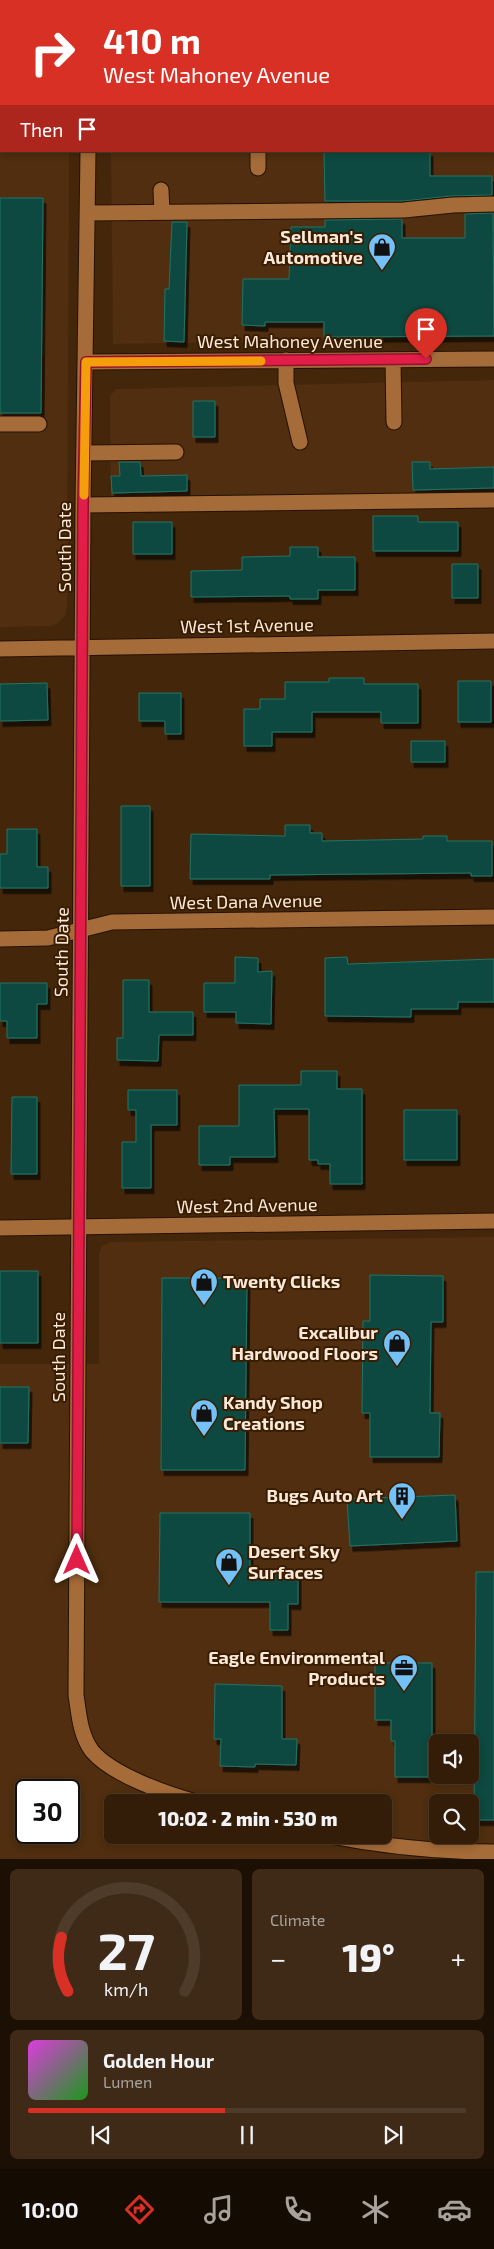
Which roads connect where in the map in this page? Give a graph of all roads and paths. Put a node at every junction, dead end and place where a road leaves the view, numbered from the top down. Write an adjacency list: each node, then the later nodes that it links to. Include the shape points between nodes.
1 (88, 152): 7 (street, South Date)
2 (258, 152): 3 (street)
3 (258, 168)
4 (161, 190): 6 (street)
5 (494, 204): 6 (street, via 404,210)
6 (162, 212): 7 (street)
7 (88, 213): 11 (street, South Date)
8 (494, 359): 10 (street, West Mahoney Avenue)
9 (286, 360): 10 (street, West Mahoney Avenue); 11 (street, West Mahoney Avenue); 15 (street, via 286,383)
10 (393, 360): 12 (street)
11 (86, 362): 17 (street, South Date)
12 (394, 422)
13 (0, 424): 14 (street)
14 (39, 424)
15 (300, 442)
16 (176, 452): 17 (street)
17 (85, 453): 19 (street, South Date)
18 (494, 500): 19 (street)
19 (83, 505): 21 (street, South Date)
20 (494, 641): 21 (street, West 1st Avenue)
21 (83, 647): 22 (street, West 1st Avenue); 24 (street, South Date)
22 (0, 649)
23 (494, 917): 24 (street, West Dana Avenue, via 112,922)
24 (81, 931): 25 (street, West Dana Avenue, via 48,938); 27 (street, South Date)
25 (0, 939)
26 (494, 1222): 27 (street, West 2nd Avenue)
27 (78, 1227): 28 (street, West 2nd Avenue); 29 (street, South Date, via 76,1695 81,1728 92,1751 127,1776)
28 (0, 1228)
29 (169, 1794)
30 (368, 1844): 31 (street, via 442,1852)
31 (494, 1852)

